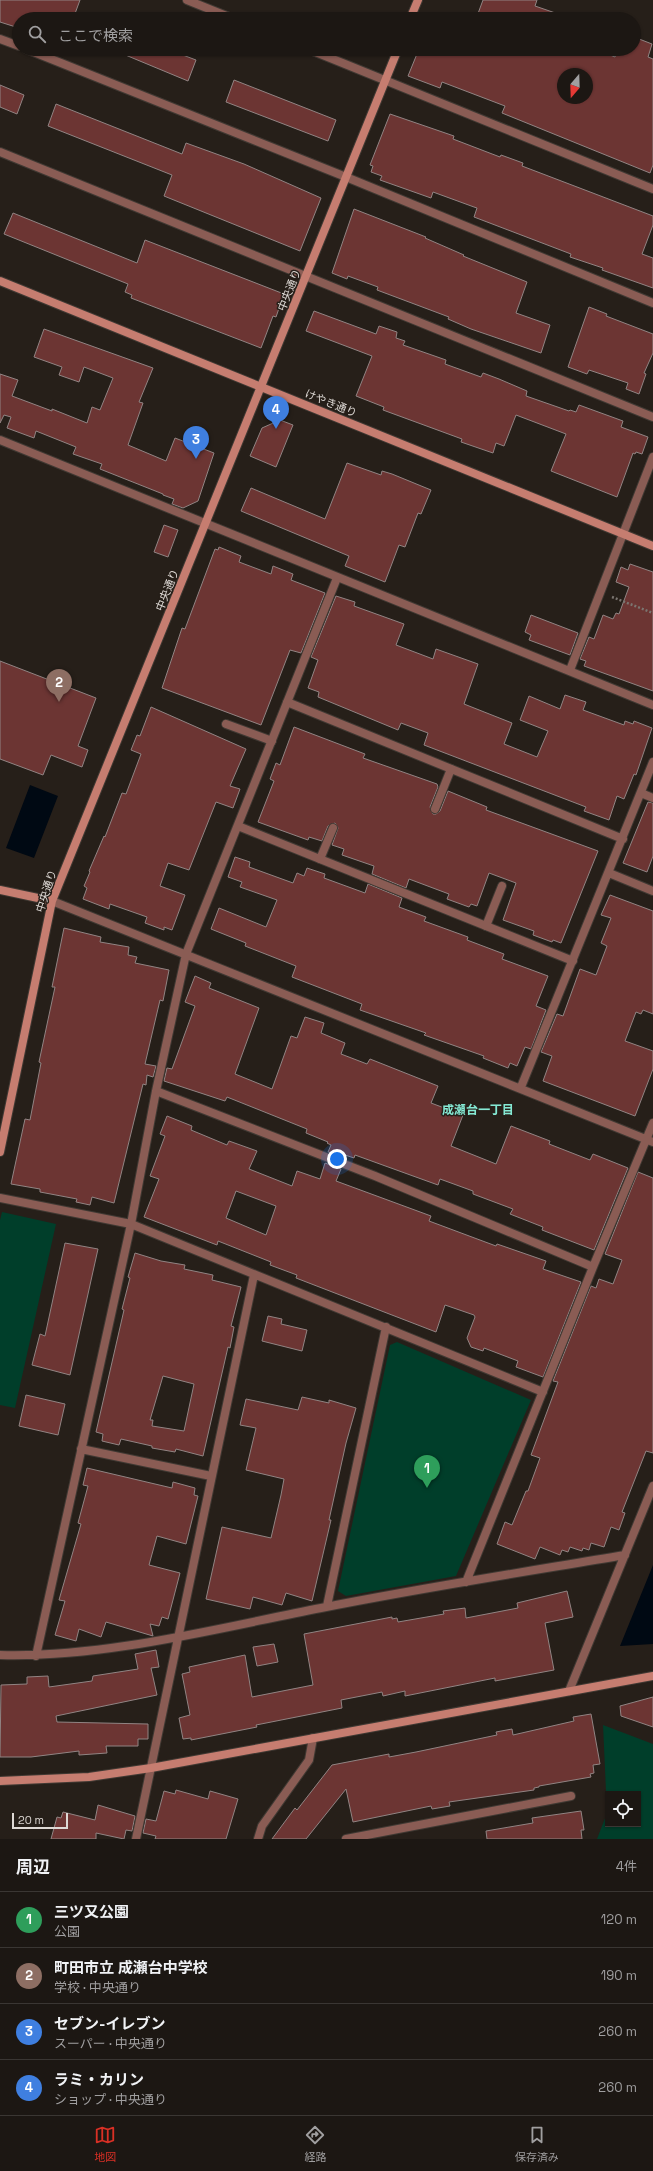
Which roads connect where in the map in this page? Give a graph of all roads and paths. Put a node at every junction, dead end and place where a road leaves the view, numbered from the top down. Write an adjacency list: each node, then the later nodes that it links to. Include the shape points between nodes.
1 (187, 0): 3 (street)
2 (418, 0): 4 (street)
3 (217, 12)
4 (413, 12)
5 (0, 39): 6 (street)
6 (12, 43)
7 (44, 56): 12 (street)
8 (325, 56): 10 (street)
9 (395, 56): 10 (street, 中央通り)
10 (385, 80): 12 (street, 中央通り); 13 (street)
11 (0, 152): 14 (street)
12 (346, 177): 14 (street, 中央通り); 16 (street)
13 (653, 189)
14 (306, 276): 17 (street, 中央通り); 18 (street)
15 (0, 281): 17 (street, けやき通り)
16 (653, 303)
17 (261, 387): 21 (street, 中央通り); 22 (street, けやき通り)
18 (653, 417)
19 (0, 440): 21 (street)
20 (653, 457): 22 (street)
21 (206, 523): 24 (street); 45 (street, 中央通り)
22 (623, 534): 23 (street, けやき通り); 25 (street)
23 (653, 546)
24 (337, 578): 27 (street); 28 (street)
25 (601, 592): 26 (path); 27 (street)
26 (653, 613)
27 (570, 670): 29 (street)
28 (287, 702): 31 (street); 33 (street)
29 (653, 705)
30 (226, 724): 31 (street)
31 (272, 741): 37 (street)
32 (653, 762): 34 (street)
33 (451, 769): 36 (street); 39 (street)
34 (641, 793): 35 (street); 39 (street)
35 (653, 798)
36 (435, 809)
37 (238, 826): 40 (street); 47 (street)
38 (333, 828): 40 (street)
39 (623, 839): 41 (street)
40 (320, 859): 46 (street)
41 (609, 873): 44 (street); 48 (street)
42 (502, 886): 46 (street)
43 (0, 890): 45 (street)
44 (653, 891)
45 (52, 901): 47 (street); 53 (street, 中央通り)
46 (486, 926): 48 (street)
47 (186, 954): 49 (street); 50 (street)
48 (572, 961): 49 (street)
49 (521, 1087): 52 (street)
50 (156, 1091): 55 (street); 56 (street, via 375,1176)
51 (653, 1123): 52 (street)
52 (650, 1140): 56 (street)
53 (0, 1152)
54 (0, 1198): 55 (street)
55 (131, 1224): 57 (street); 60 (street)
56 (593, 1267): 59 (street)
57 (254, 1275): 58 (street); 61 (street)
58 (386, 1327): 59 (street); 65 (street)
59 (543, 1392): 64 (street)
60 (82, 1449): 61 (street); 68 (street)
61 (211, 1476): 66 (street)
62 (653, 1486): 63 (street)
63 (625, 1555): 64 (street); 70 (street)
64 (466, 1582): 65 (street)
65 (327, 1606): 66 (street)
66 (178, 1636): 68 (street); 72 (street)
67 (0, 1655): 68 (street)
68 (36, 1656)
69 (653, 1676): 70 (street)
70 (569, 1691): 71 (street)
71 (313, 1738): 72 (street); 76 (street, via 309,1760 262,1826)
72 (151, 1768): 73 (street, via 89,1777); 75 (street)
73 (0, 1781)
74 (572, 1796): 77 (street)
75 (136, 1839)
76 (258, 1839)
77 (346, 1839)

